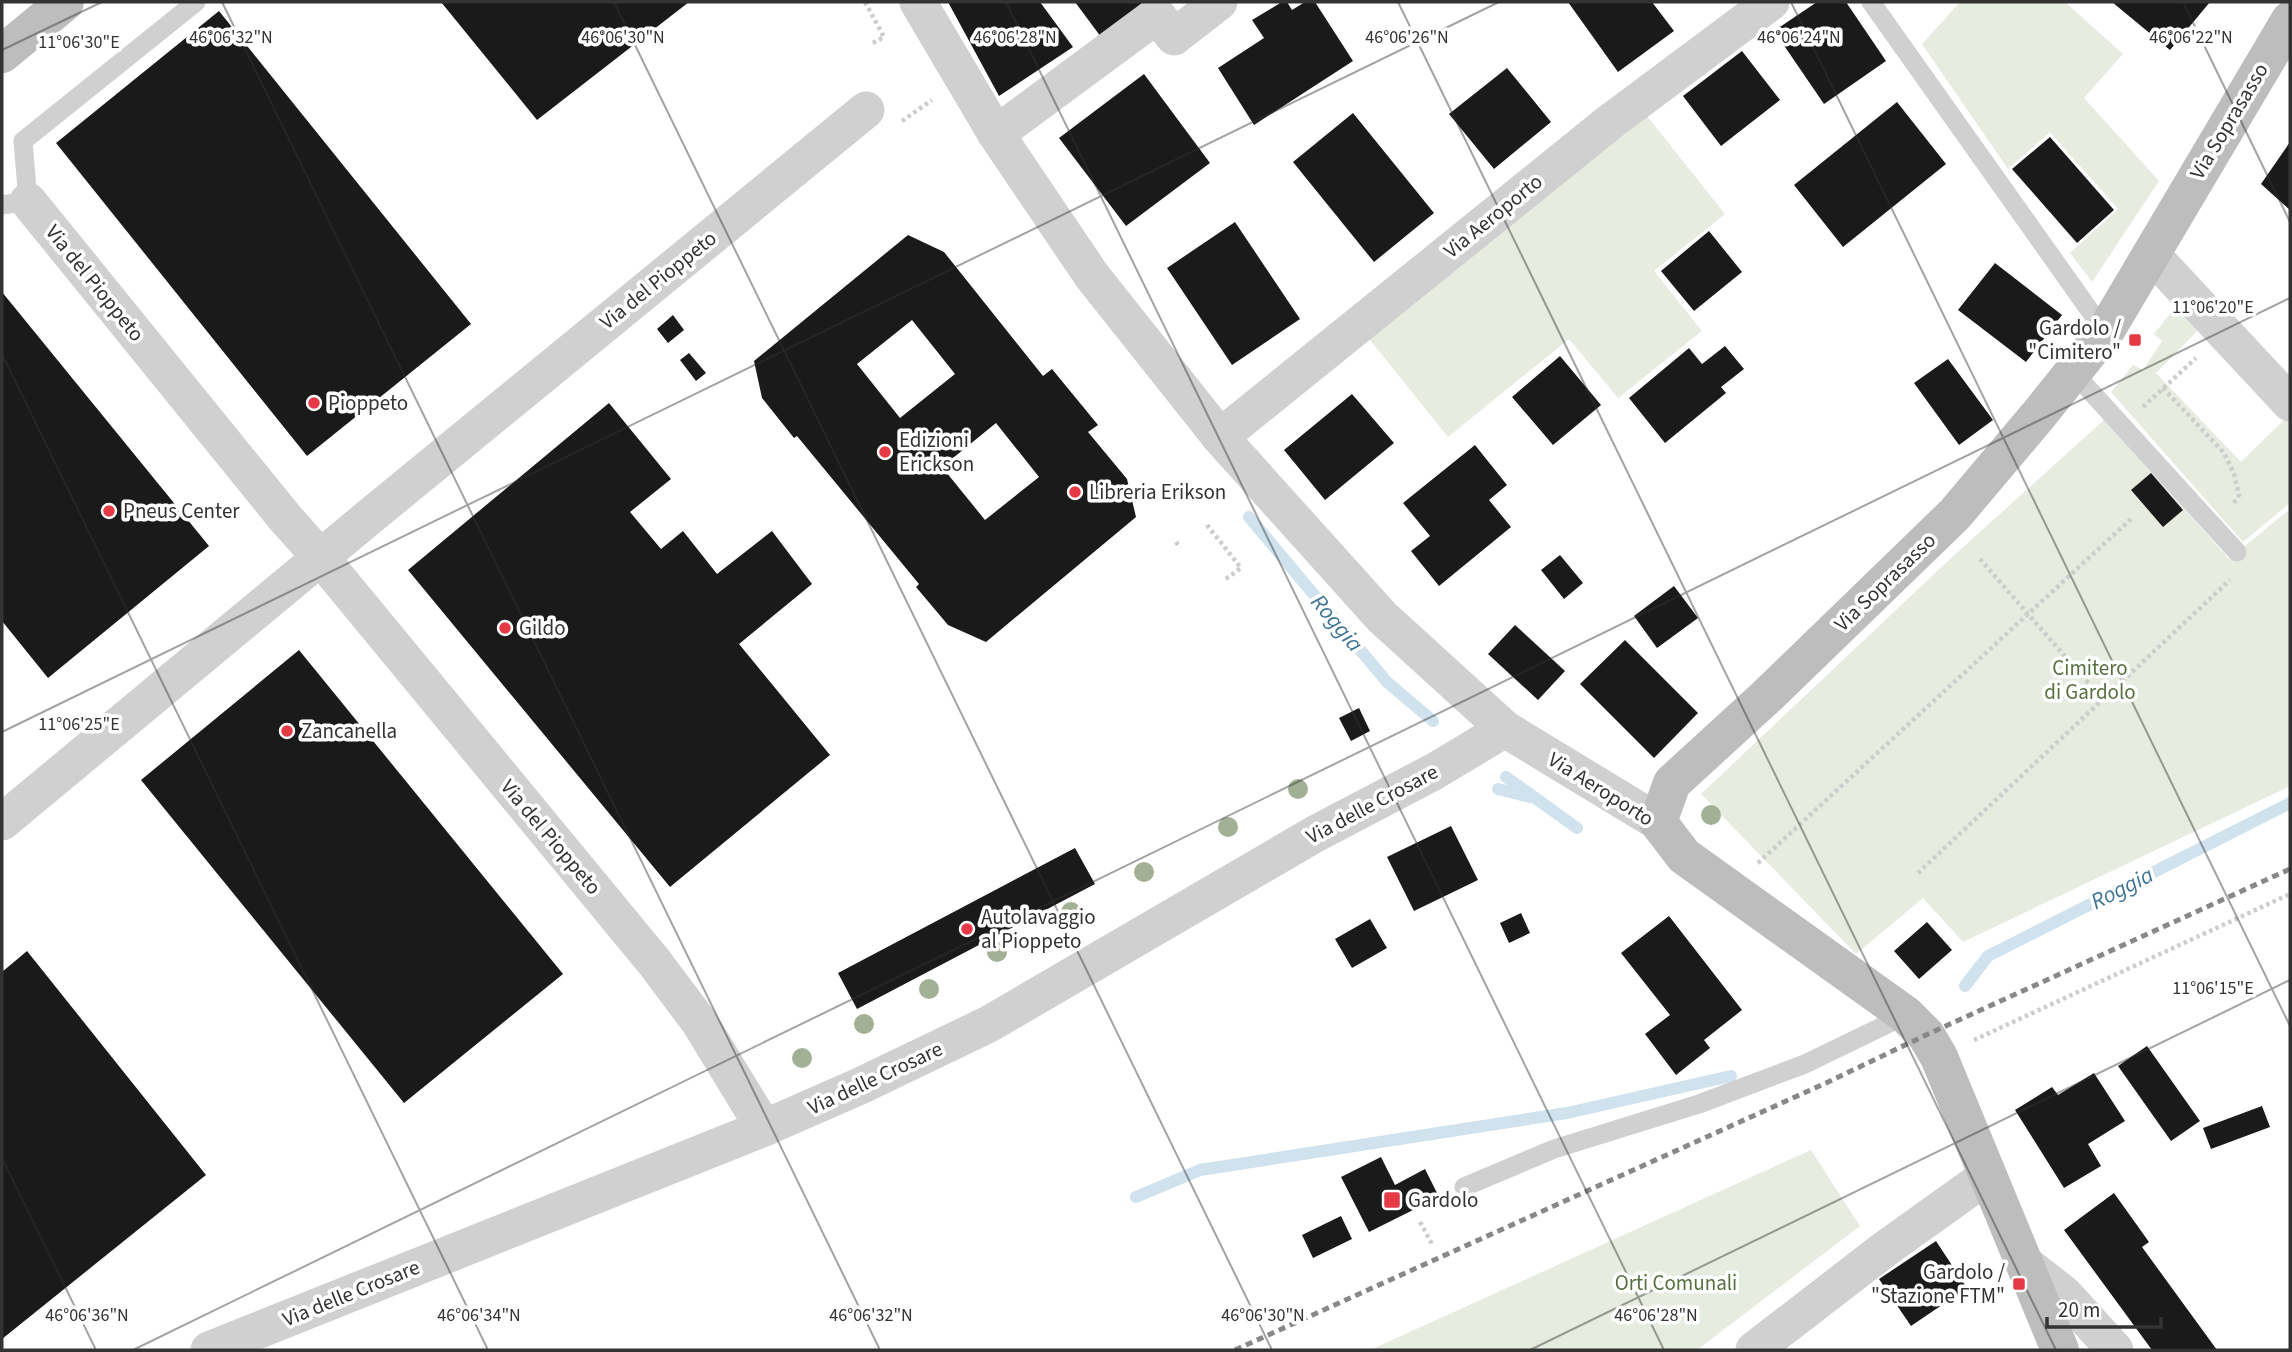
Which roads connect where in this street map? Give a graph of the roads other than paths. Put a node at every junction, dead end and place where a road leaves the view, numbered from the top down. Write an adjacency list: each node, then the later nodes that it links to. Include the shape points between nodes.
1 (65, 2): 9 (street)
2 (196, 2): 12 (lane, via 23,141)
3 (918, 2): 11 (street, Via Aeroporto)
4 (1219, 2): 7 (street, via 1174,37)
5 (1771, 2): 17 (street, Via Aeroporto, via 1609,122)
6 (1871, 2): 14 (lane)
7 (1166, 9): 11 (street)
8 (2290, 20): 13 (street, Via Soprasasso)
9 (2, 54)
10 (880, 119): 19 (street, Via del Pioppeto)
11 (996, 134): 17 (street, Via Aeroporto, via 1092,276)
12 (15, 203): 19 (street, Via del Pioppeto)
13 (2151, 254): 14 (street, Via Soprasasso); 16 (street)
14 (2105, 332): 15 (street, Via Soprasasso)
15 (2073, 372): 18 (lane); 22 (street, Via Soprasasso, via 1955,514 1672,783)
16 (2290, 403)
17 (1220, 437): 20 (street, Via Aeroporto, via 1382,617)
18 (2237, 552)
19 (321, 558): 21 (street, Via del Pioppeto); 24 (street, Via del Pioppeto, via 655,963 700,1023)
20 (1505, 729): 22 (street, Via Aeroporto); 24 (street, Via delle Crosare, via 989,1024)
21 (2, 822)
22 (1658, 822): 23 (street, Via Aeroporto, via 1684,856)
23 (1906, 1015): 25 (street, Via Aeroporto, via 1939,1057); 26 (lane, via 1805,1064 1699,1104 1554,1149)
24 (764, 1128): 28 (street, Via delle Crosare)
25 (1987, 1177): 27 (street, Via Aeroporto); 29 (street)
26 (1464, 1187)
27 (2023, 1262): 30 (street, Via Aeroporto); 31 (street, via 2064,1294)
28 (209, 1350)
29 (1754, 1350)
30 (2060, 1350)
31 (2115, 1350)

